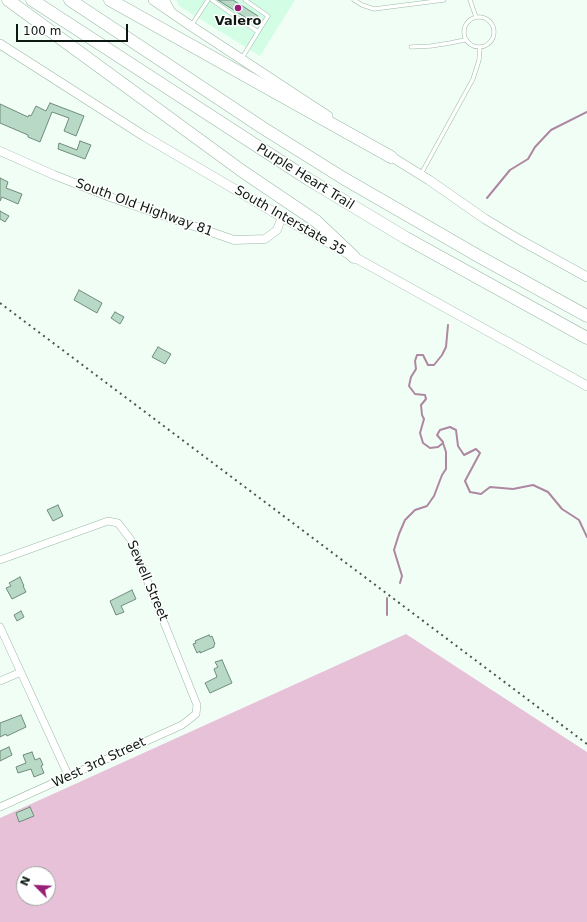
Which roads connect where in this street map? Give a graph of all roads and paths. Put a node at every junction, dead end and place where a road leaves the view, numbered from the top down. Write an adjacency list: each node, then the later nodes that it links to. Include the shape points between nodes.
1 (8, 0): 26 (highway, via 316,221)
2 (32, 0): 29 (highway, Purple Heart Trail, via 308,179 412,242)
3 (70, 0): 28 (highway, Purple Heart Trail, via 343,178 473,254)
4 (110, 0): 23 (highway)
5 (153, 0): 13 (main road)
6 (165, 0): 13 (street)
7 (208, 0): 15 (lane)
8 (212, 0): 16 (lane)
9 (245, 0): 16 (lane, via 268,16)
10 (354, 0): 11 (lane, via 362,6 374,9)
11 (444, 0)
12 (470, 0): 14 (lane)
13 (172, 13): 15 (main road)
14 (476, 17): 17 (lane, via 465,26); 20 (lane, via 490,22 494,32 491,42)
15 (191, 26): 21 (main road)
16 (258, 32): 21 (lane)
17 (465, 40): 19 (lane); 20 (lane, via 468,44)
18 (0, 44): 25 (main road, South Interstate 35, via 144,136)
19 (411, 48)
20 (480, 48): 24 (lane, via 473,79)
21 (241, 59): 23 (main road)
22 (0, 151): 25 (street, South Old Highway 81, via 110,197 234,240 265,240 277,230)
23 (390, 157): 24 (main road)
24 (421, 175): 27 (main road, via 485,219)
25 (282, 217): 26 (main road, South Interstate 35)
26 (354, 257): 30 (main road, South Interstate 35)
27 (587, 277)
28 (587, 316)
29 (587, 338)
30 (587, 386)
31 (0, 560): 35 (street, Sewell Street, via 108,521 118,523 134,547 197,705)
32 (0, 627): 33 (street)
33 (21, 672): 34 (street); 36 (street)
34 (0, 681)
35 (196, 714): 36 (street, West 3rd Street, via 182,725)
36 (69, 776): 37 (street, West 3rd Street)
37 (0, 808)

